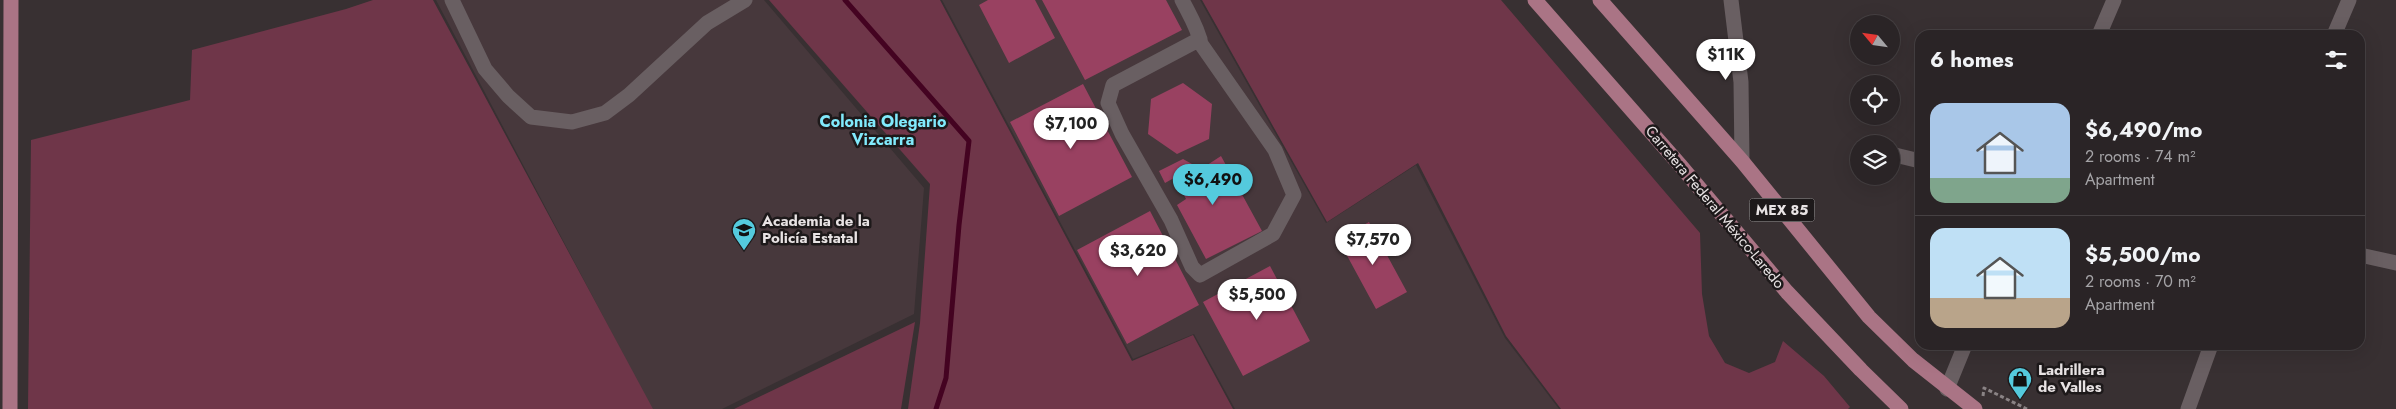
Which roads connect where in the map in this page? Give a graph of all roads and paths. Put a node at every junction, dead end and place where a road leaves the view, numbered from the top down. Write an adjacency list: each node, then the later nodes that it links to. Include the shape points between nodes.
1 (11, 0): 22 (main road)
2 (452, 0): 3 (street, via 485,69 508,96 531,117 572,122 605,113 629,95 707,22)
3 (745, 0)
4 (1182, 0): 12 (street)
5 (1535, 0): 23 (main road, Carretera Federal México-Laredo / MEX 85, via 1787,292)
6 (1600, 0): 15 (main road, MEX 85)
7 (1731, 0): 15 (street, via 1741,82)
8 (2114, 0): 10 (street)
9 (2349, 0): 11 (street)
10 (2101, 30)
11 (2336, 30)
12 (1200, 39): 12 (street, via 1275,150 1294,195 1273,234 1200,275 1192,267 1108,103 1113,85)
13 (1900, 156): 14 (street)
14 (1915, 160)
15 (1742, 161): 21 (main road, MEX 85, via 1869,316 1912,360)
16 (2365, 256): 17 (street)
17 (2396, 263)
18 (1963, 350): 21 (street)
19 (2209, 350): 26 (street)
20 (1984, 388): 25 (path)
21 (1948, 389): 24 (main road, MEX 85)
22 (10, 409)
23 (1901, 409)
24 (1975, 409)
25 (2027, 409)
26 (2188, 409)

